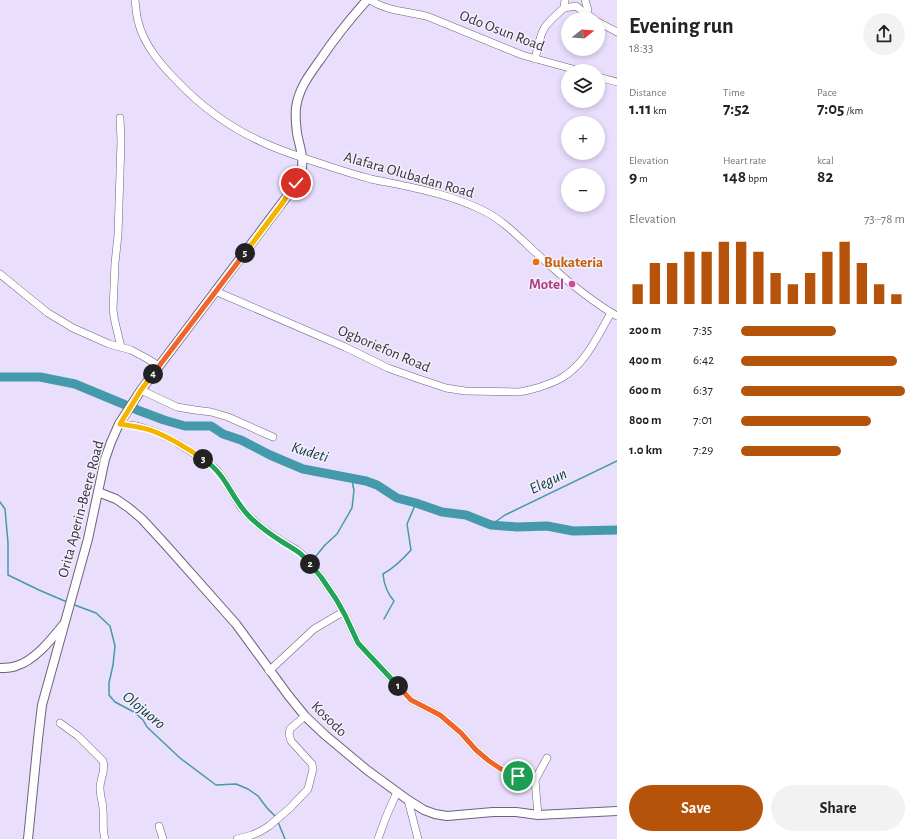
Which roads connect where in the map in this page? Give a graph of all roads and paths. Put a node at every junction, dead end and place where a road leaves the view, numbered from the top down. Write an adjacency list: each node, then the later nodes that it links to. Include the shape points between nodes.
1 (135, 0): 15 (street, Alafara Olubadan Road, via 137,19 144,39 167,71 190,94 247,135)
2 (369, 0): 10 (street, Odo Osun Road, via 379,6 429,17); 15 (main road, Orita Aperin-Beere Road, via 336,36 302,87 295,118)
3 (565, 0): 5 (street)
4 (585, 0): 7 (street, via 588,10)
5 (564, 8): 6 (street, via 576,6); 10 (street, via 544,28)
6 (584, 12)
7 (586, 12)
8 (605, 26): 9 (street)
9 (617, 32)
10 (535, 59): 11 (street, Odo Osun Road)
11 (561, 66)
12 (605, 78): 13 (street)
13 (617, 82)
14 (120, 118): 19 (street, via 118,235 113,310)
15 (302, 158): 17 (main road, Orita Aperin-Beere Road, via 301,171 291,191); 18 (street, Alafara Olubadan Road, via 371,179 441,194 481,210 498,219 567,281)
16 (0, 274): 19 (street, via 62,322 93,338)
17 (215, 291): 18 (street, Ogboriefon Road, via 388,368 446,388 464,391 526,391 563,378 581,361); 20 (main road, Orita Aperin-Beere Road)
18 (614, 314)
19 (121, 347): 20 (street)
20 (159, 366): 21 (main road, Orita Aperin-Beere Road)
21 (141, 390): 22 (main road, Orita Aperin-Beere Road); 23 (street, via 177,407 228,417)
22 (120, 424): 24 (main road, Orita Aperin-Beere Road, via 105,459); 25 (street, via 154,431 176,442 217,470 248,515 261,527 304,556 330,589)
23 (273, 437)
24 (98, 492): 26 (main road, Orita Aperin-Beere Road); 28 (main road, Kosodo, via 116,499 142,519 236,624)
25 (343, 612): 28 (street, via 314,629); 32 (street, via 358,643 411,700 440,715 476,750 501,769)
26 (65, 623): 27 (main road, via 39,652 17,666); 38 (main road, Orita Aperin-Beere Road, via 42,705)
27 (0, 668)
28 (269, 671): 29 (main road, Kosodo)
29 (305, 716): 33 (main road, Kosodo, via 338,747); 41 (street, via 290,729 289,734 291,741 312,764 308,789 269,826)
30 (60, 723): 39 (street, via 103,760 105,766 100,780 100,796 103,804)
31 (547, 758): 32 (street)
32 (535, 780): 36 (street)
33 (397, 792): 34 (main road, Kosodo); 42 (street)
34 (408, 800): 36 (main road, Kosodo, via 424,810 447,816 493,812); 43 (street)
35 (617, 811): 36 (main road, Kosodo)
36 (538, 815)
37 (159, 826): 40 (street)
38 (28, 839)
39 (105, 839)
40 (163, 839)
41 (237, 839)
42 (378, 839)
43 (418, 839)

